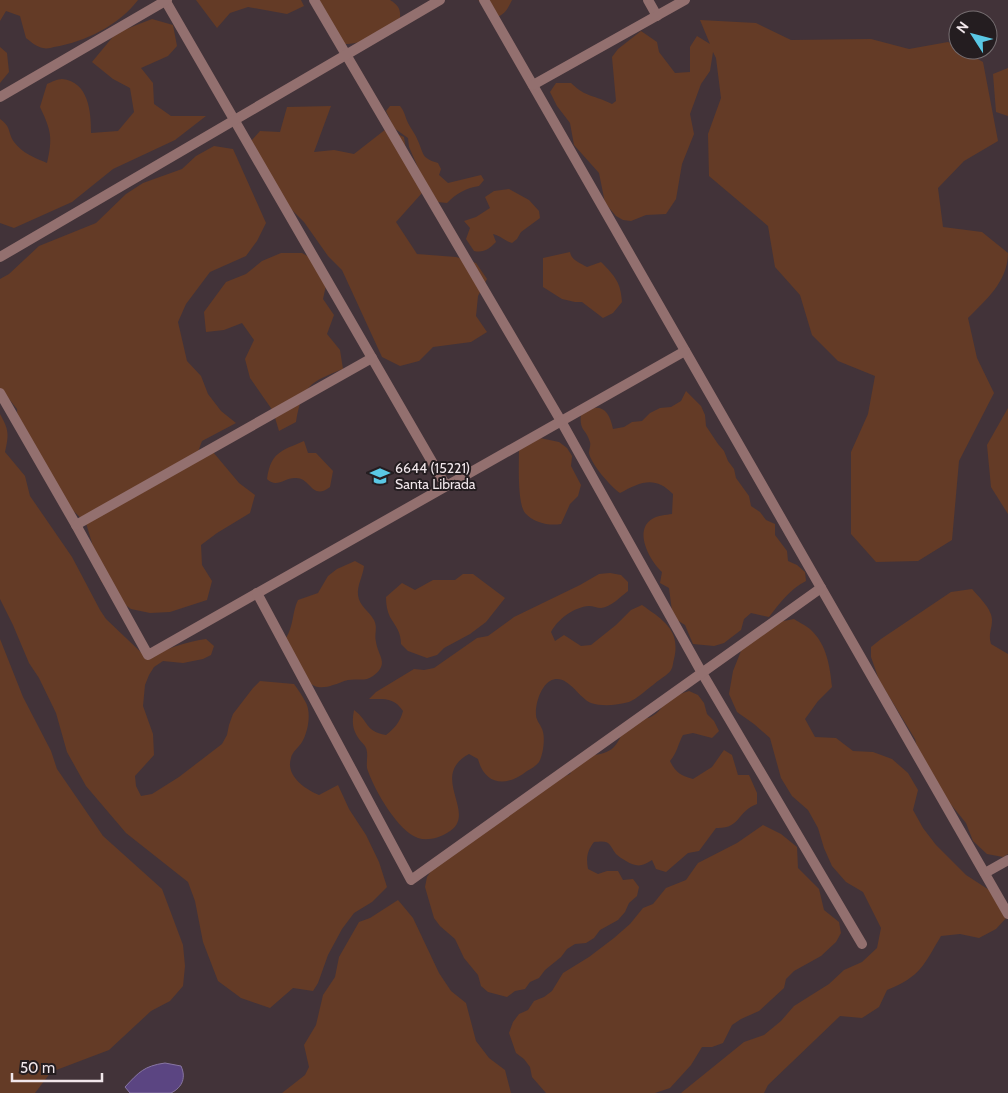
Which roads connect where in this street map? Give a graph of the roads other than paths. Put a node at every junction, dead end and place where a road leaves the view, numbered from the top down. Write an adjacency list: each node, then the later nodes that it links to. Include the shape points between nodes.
1 (166, 0): 10 (street); 11 (street)
2 (314, 0): 8 (street)
3 (440, 0): 8 (street)
4 (484, 0): 9 (street)
5 (648, 0): 7 (street)
6 (685, 0): 7 (street)
7 (657, 16): 9 (street)
8 (346, 55): 11 (street); 16 (street)
9 (533, 85): 13 (street)
10 (0, 97)
11 (234, 120): 12 (street); 14 (street)
12 (0, 257)
13 (685, 351): 16 (street); 19 (street)
14 (372, 358): 17 (street); 18 (street)
15 (0, 393): 18 (street)
16 (561, 421): 17 (street); 21 (street)
17 (446, 486): 20 (street)
18 (76, 525): 20 (street, via 148,656)
19 (821, 588): 21 (street); 23 (street)
20 (257, 593): 21 (street, via 411,880)
21 (702, 673): 25 (street)
22 (1008, 860): 23 (street)
23 (985, 872): 24 (street)
24 (1008, 914)
25 (862, 944)

